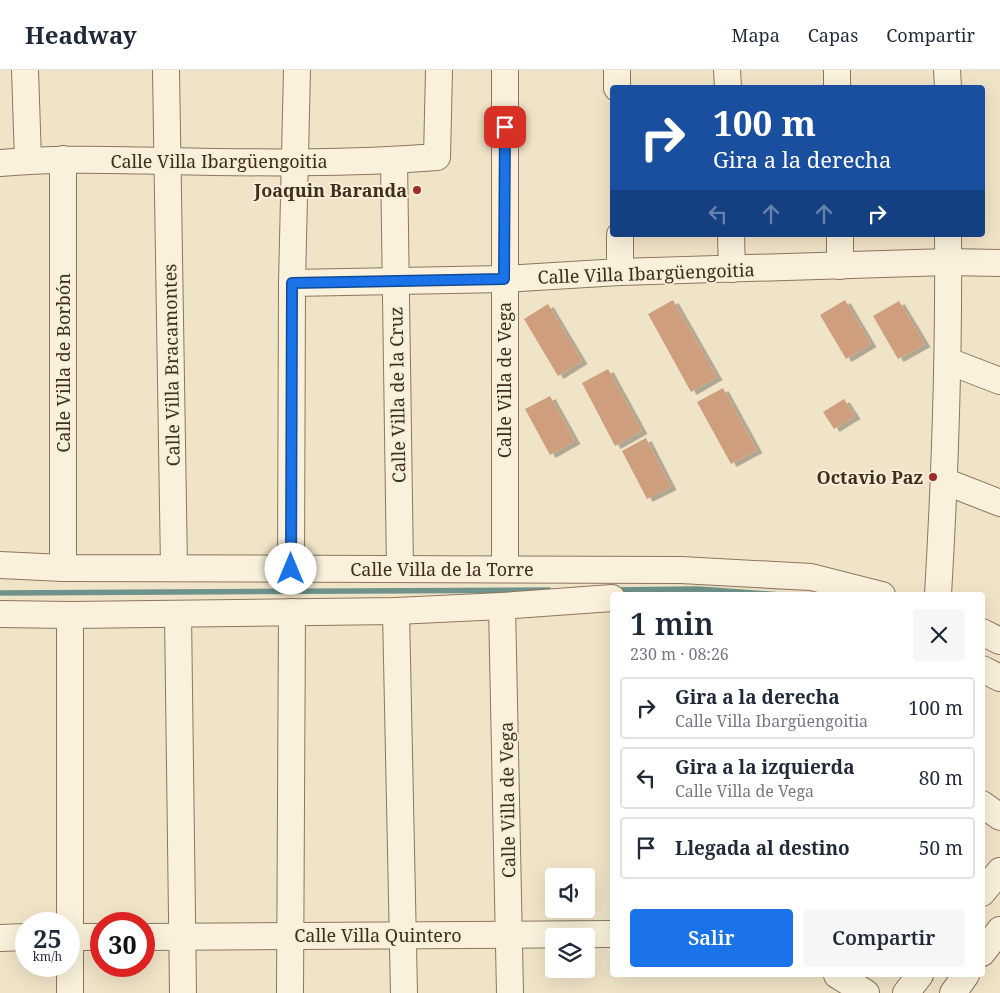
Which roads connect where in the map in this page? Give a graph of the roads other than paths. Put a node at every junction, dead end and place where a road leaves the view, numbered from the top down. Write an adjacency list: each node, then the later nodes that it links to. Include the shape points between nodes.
1 (25, 70): 15 (street)
2 (166, 70): 17 (street, Calle Villa Bracamontes)
3 (297, 70): 18 (street)
4 (440, 70): 16 (street, Calle Villa Ibargüengoitia, via 438,158)
5 (505, 70): 29 (street, Calle Villa de Vega)
6 (617, 70): 10 (street)
7 (727, 70): 11 (street)
8 (837, 70): 12 (street)
9 (947, 70): 13 (street)
10 (617, 85)
11 (728, 85)
12 (837, 85)
13 (948, 85)
14 (63, 159): 15 (street, Calle Villa Ibargüengoitia); 17 (street, Calle Villa Ibargüengoitia); 37 (street, Calle Villa de Borbón)
15 (28, 160): 19 (street, Calle Villa Ibargüengoitia)
16 (394, 161): 18 (street, Calle Villa Ibargüengoitia); 30 (street, Calle Villa de la Cruz)
17 (168, 162): 18 (street, Calle Villa Ibargüengoitia); 38 (street, Calle Villa Bracamontes)
18 (294, 162): 31 (street)
19 (0, 163)
20 (620, 237): 28 (street)
21 (731, 237): 27 (street)
22 (840, 237): 26 (street)
23 (948, 237): 24 (street)
24 (948, 262): 25 (street, Calle Villa Ibargüengoitia); 26 (street, Calle Villa Ibargüengoitia); 32 (street)
25 (1000, 263)
26 (840, 266): 27 (street, Calle Villa Ibargüengoitia)
27 (732, 269): 28 (street, Calle Villa Ibargüengoitia)
28 (620, 272): 29 (street, Calle Villa Ibargüengoitia)
29 (504, 279): 30 (street, Calle Villa Ibargüengoitia); 41 (street, Calle Villa de Vega)
30 (396, 281): 31 (street, Calle Villa Ibargüengoitia); 40 (street, Calle Villa de la Cruz)
31 (292, 283): 39 (street)
32 (948, 360): 33 (street); 34 (street)
33 (1000, 381)
34 (944, 480): 35 (street); 43 (street)
35 (1000, 503)
36 (0, 564): 37 (street, Calle Villa de la Torre)
37 (63, 568): 38 (street, Calle Villa de la Torre)
38 (174, 568): 39 (street, Calle Villa de la Torre)
39 (291, 569): 40 (street, Calle Villa de la Torre)
40 (400, 569): 41 (street, Calle Villa de la Torre)
41 (504, 569): 42 (street, Calle Villa de la Torre, via 681,570 812,577)
42 (870, 592)
43 (938, 592)
44 (610, 598): 45 (street, Calle Villa de la Torre)
45 (502, 606): 46 (street, Calle Villa de la Torre); 60 (street, Calle Villa de Vega)
46 (396, 611): 47 (street, Calle Villa de la Torre); 62 (street)
47 (292, 612): 49 (street, Calle Villa de la Torre); 63 (street)
48 (0, 614): 50 (street, Calle Villa de la Torre)
49 (178, 614): 50 (street, Calle Villa de la Torre); 66 (street)
50 (70, 615): 59 (street)
51 (985, 634): 52 (street)
52 (1000, 641)
53 (985, 670): 54 (street)
54 (1000, 678)
55 (985, 806): 56 (street)
56 (1000, 817)
57 (1000, 871): 58 (street)
58 (985, 889)
59 (69, 912)
60 (510, 934): 61 (street, Calle Villa Quintero); 62 (street, Calle Villa Quintero); 76 (street, Calle Villa de Vega)
61 (610, 934)
62 (404, 935): 63 (street, Calle Villa Quintero); 75 (street)
63 (291, 936): 66 (street, Calle Villa Quintero); 74 (street)
64 (15, 937): 67 (street)
65 (155, 937): 66 (street, Calle Villa Quintero)
66 (182, 937): 73 (street)
67 (0, 938)
68 (70, 977): 72 (street)
69 (840, 977): 77 (street)
70 (918, 977): 78 (street)
71 (965, 977): 79 (street)
72 (70, 993)
73 (183, 993)
74 (290, 993)
75 (404, 993)
76 (510, 993)
77 (866, 993)
78 (906, 993)
79 (953, 993)

